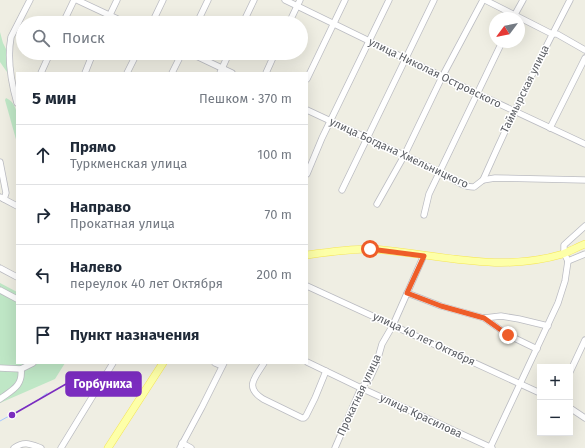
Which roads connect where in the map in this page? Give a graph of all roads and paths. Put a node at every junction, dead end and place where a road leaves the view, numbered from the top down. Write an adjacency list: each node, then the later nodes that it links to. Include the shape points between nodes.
1 (30, 0): 18 (street)
2 (75, 0): 17 (street); 19 (street)
3 (117, 0): 17 (street)
4 (163, 0): 20 (street)
5 (208, 0): 21 (street)
6 (254, 0): 22 (street)
7 (285, 0): 14 (street, улица Николая Островского)
8 (344, 0): 25 (street)
9 (389, 0): 28 (street)
10 (434, 0): 31 (street)
11 (484, 0): 15 (street); 47 (street)
12 (523, 0): 16 (street)
13 (570, 0): 27 (street, Таймырская улица)
14 (299, 3): 23 (street); 25 (street, улица Николая Островского)
15 (505, 12)
16 (517, 12)
17 (110, 15)
18 (22, 16)
19 (67, 16)
20 (155, 16)
21 (200, 16)
22 (246, 16)
23 (292, 16)
24 (525, 22): 27 (street)
25 (333, 24): 28 (street, улица Николая Островского); 46 (street)
26 (16, 29): 48 (street, via 10,52 11,78)
27 (552, 34): 30 (street, via 557,34); 51 (street, Таймырская улица)
28 (369, 41): 31 (street, улица Николая Островского); 52 (street)
29 (499, 48): 49 (street)
30 (585, 50)
31 (405, 58): 47 (street, улица Николая Островского); 54 (street)
32 (585, 58): 53 (street)
33 (47, 60): 41 (street)
34 (90, 60): 42 (street)
35 (134, 60): 43 (street)
36 (178, 60): 44 (street)
37 (203, 60): 40 (street)
38 (226, 60): 40 (street)
39 (272, 60): 45 (street)
40 (221, 70)
41 (41, 72)
42 (85, 72)
43 (128, 72)
44 (172, 72)
45 (266, 72)
46 (308, 77)
47 (442, 77): 49 (street, улица Николая Островского); 56 (street)
48 (15, 87)
49 (478, 94): 51 (street, улица Николая Островского); 59 (street)
50 (308, 110): 52 (street, улица Богдана Хмельницкого)
51 (514, 111): 53 (street, улица Николая Островского); 60 (street, Таймырская улица)
52 (331, 121): 54 (street, улица Богдана Хмельницкого); 58 (street)
53 (550, 128): 55 (street, улица Николая Островского)
54 (367, 138): 56 (street, улица Богдана Хмельницкого); 62 (street)
55 (585, 144)
56 (404, 156): 59 (street, улица Богдана Хмельницкого); 64 (street)
57 (0, 162): 63 (street, via 6,193)
58 (308, 172)
59 (440, 172): 60 (street, улица Богдана Хмельницкого, via 470,187); 66 (street, via 429,194)
60 (483, 180): 61 (street, улица Богдана Хмельницкого)
61 (585, 180)
62 (342, 190)
63 (2, 198): 65 (street)
64 (377, 204)
65 (16, 205)
66 (424, 215)
67 (585, 226): 69 (street, via 564,245)
68 (585, 244): 69 (main road)
69 (564, 253): 72 (main road, via 531,261 505,263); 73 (street)
70 (585, 254): 73 (street)
71 (308, 255): 72 (main road, via 370,249)
72 (424, 256): 78 (street, Прокатная улица)
73 (568, 261): 82 (street, via 565,281)
74 (0, 268): 75 (street)
75 (16, 277)
76 (308, 286): 81 (street, улица 40 лет Октября)
77 (0, 290): 79 (street)
78 (407, 293): 80 (street); 81 (street, Прокатная улица)
79 (16, 298)
80 (484, 318): 82 (street, via 501,316); 84 (street, via 508,335)
81 (393, 325): 95 (street, улица 40 лет Октября); 96 (street, Прокатная улица, via 382,344 370,378)
82 (548, 326): 84 (street)
83 (585, 340): 91 (street)
84 (537, 349): 95 (street)
85 (308, 362): 94 (street, улица Красилова)
86 (31, 364): 93 (street)
87 (112, 364): 104 (street)
88 (162, 364): 105 (main road)
89 (263, 364): 94 (street, via 253,380 252,387 263,399 302,418 306,416)
90 (223, 365): 101 (street)
91 (573, 366)
92 (0, 368): 93 (street)
93 (21, 369): 98 (street, via 22,376 18,385)
94 (326, 371): 96 (street, улица Красилова)
95 (520, 384): 97 (street, улица 40 лет Октября); 108 (street)
96 (361, 388): 107 (street, Прокатная улица); 108 (street, улица Красилова)
97 (537, 392)
98 (0, 399)
99 (573, 410): 100 (street)
100 (585, 418)
101 (181, 446): 106 (street)
102 (14, 448): 103 (street, via 29,443)
103 (40, 448)
104 (61, 448)
105 (108, 448)
106 (191, 448)
107 (336, 448)
108 (491, 448)

